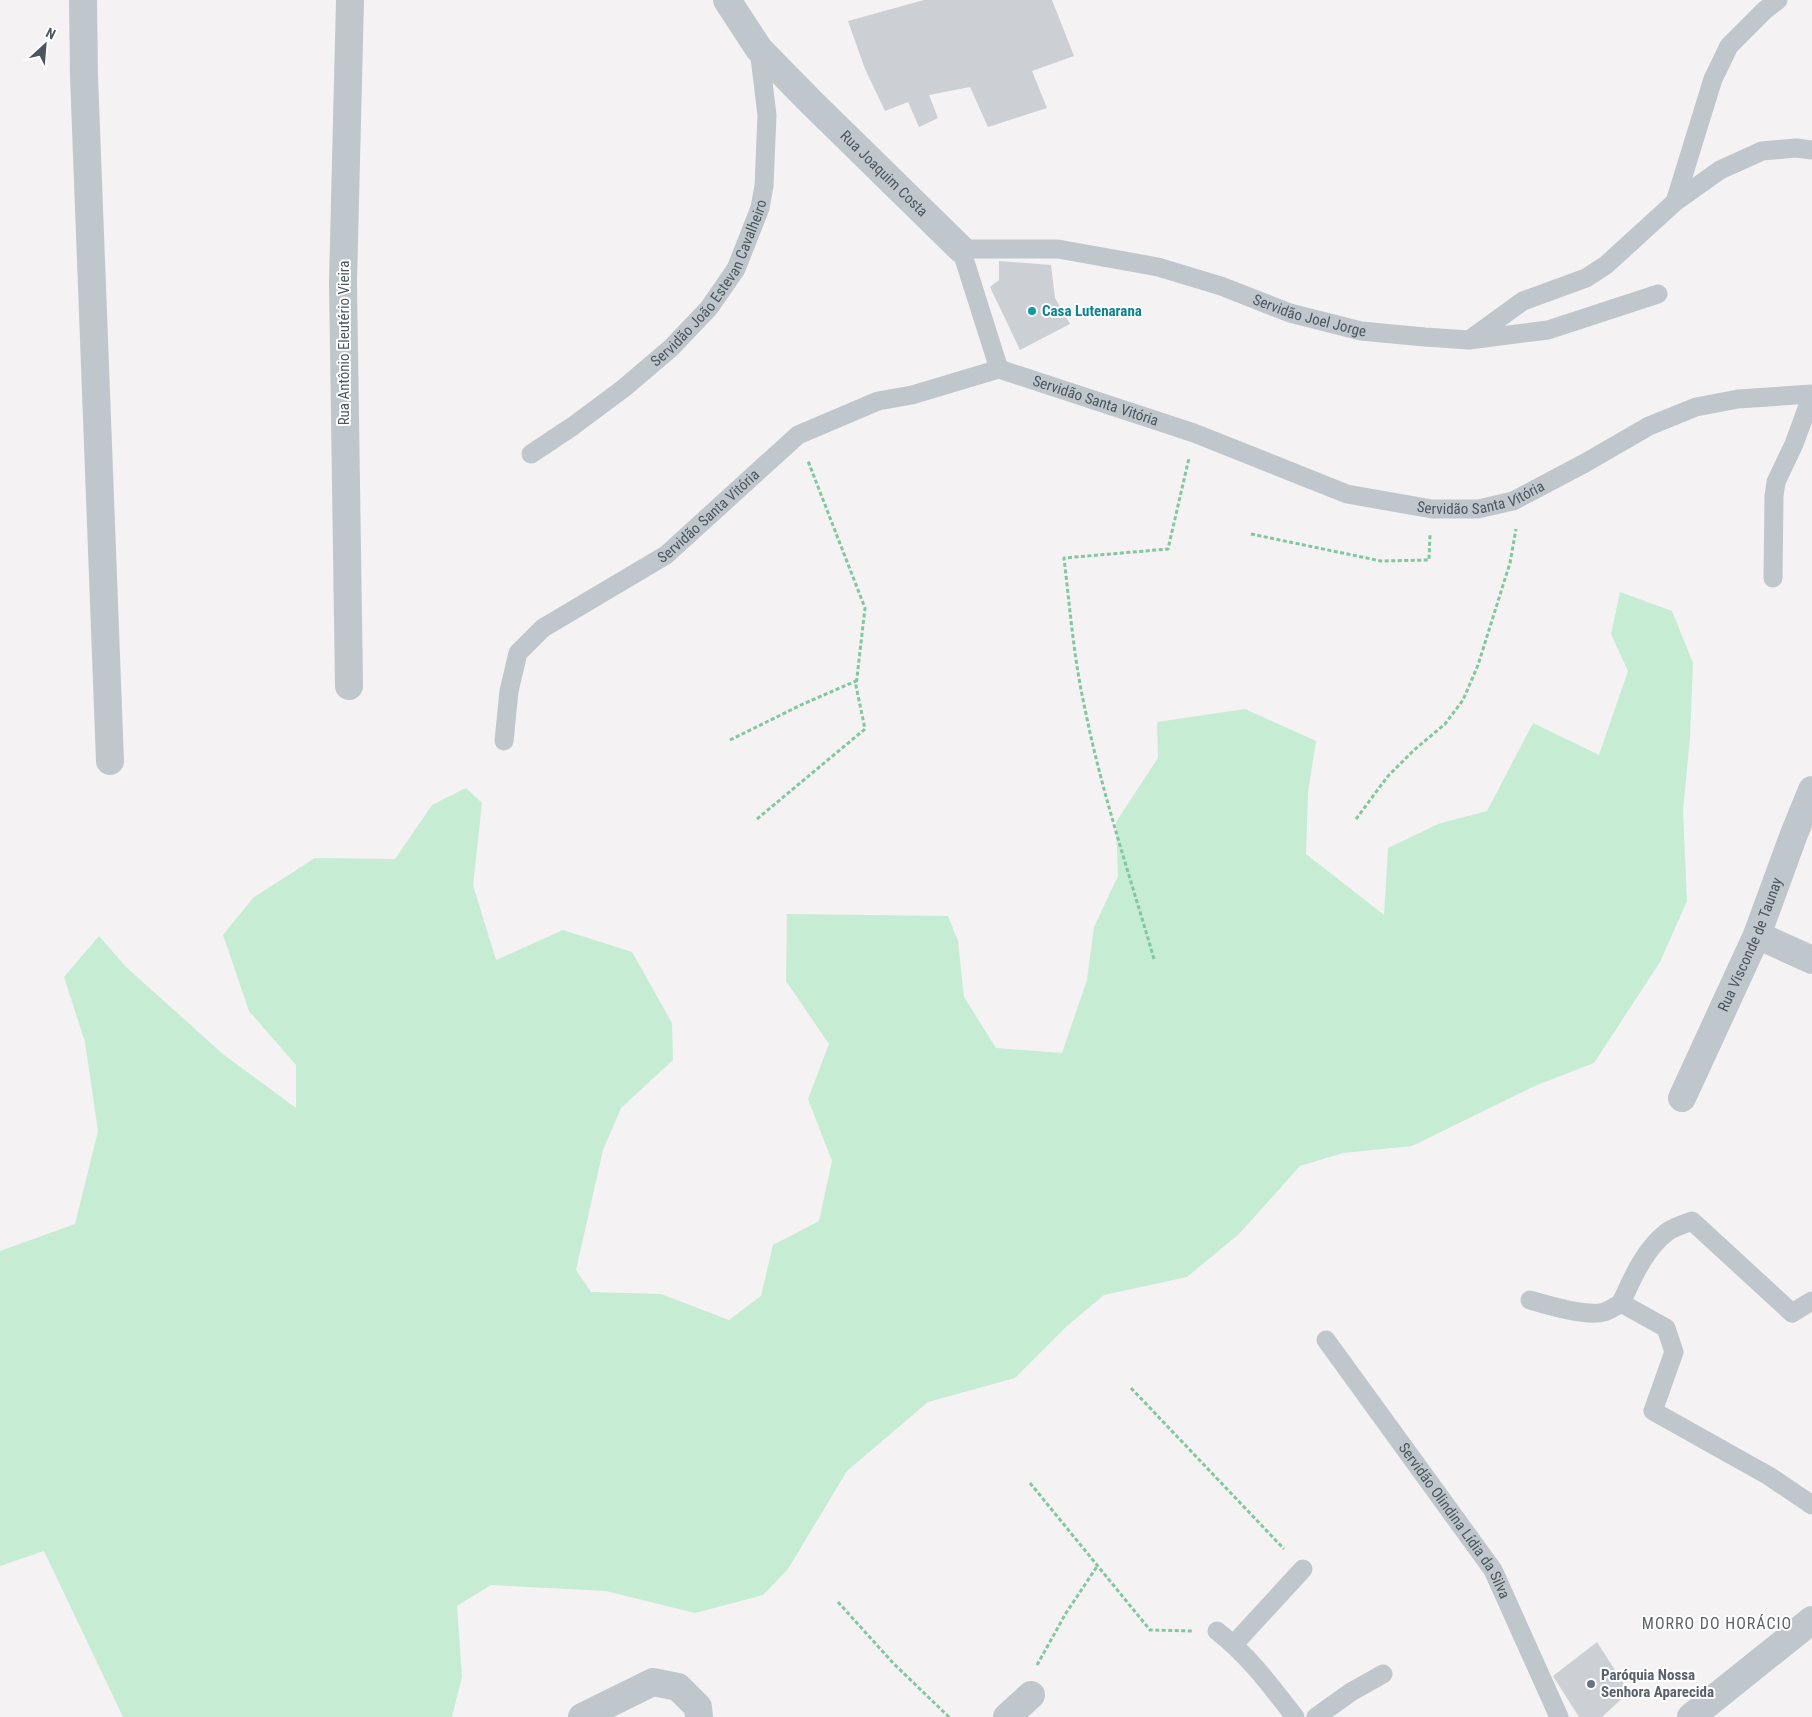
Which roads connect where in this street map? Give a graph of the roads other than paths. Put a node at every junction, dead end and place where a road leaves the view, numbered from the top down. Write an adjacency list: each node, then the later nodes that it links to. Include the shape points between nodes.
1 (83, 0): 17 (street)
2 (350, 0): 15 (street, Rua Antônio Eleutério Vieira, via 343,282)
3 (727, 0): 5 (street, Rua Joaquim Costa)
4 (1778, 0): 7 (lane, via 1729,46 1713,79)
5 (759, 49): 8 (street, Rua Joaquim Costa); 13 (lane, Servidão João Estevan Cavalheiro, via 767,115 764,186 760,208 736,269 708,308 671,348 595,409)
6 (1812, 150): 7 (lane, via 1762,151 1720,170)
7 (1675, 202): 10 (lane, via 1606,265 1586,278 1523,302)
8 (961, 249): 10 (lane, Servidão Joel Jorge, via 1058,249 1105,256 1158,266 1290,313 1361,331); 11 (lane, Rua Joaquim Costa)
9 (1658, 294): 10 (lane, Servidão Joel Jorge, via 1548,330)
10 (1469, 340)
11 (999, 369): 12 (lane, Servidão Santa Vitória, via 1194,433 1347,494 1432,509 1478,509 1513,501 1649,426 1696,407 1738,399); 16 (lane, Servidão Santa Vitória, via 912,395 878,401 798,435 666,555 542,628 518,653 509,692)
12 (1812, 394): 14 (lane, via 1776,482)
13 (531, 454)
14 (1773, 578)
15 (348, 686)
16 (504, 741)
17 (110, 761)
18 (1812, 790): 19 (street, Rua Visconde de Taunay)
19 (1757, 935): 20 (street); 21 (street, Rua Visconde de Taunay)
20 (1812, 960)
21 (1682, 1098)
22 (1530, 1300): 24 (lane, via 1562,1308 1602,1312)
23 (1812, 1300): 24 (lane, via 1792,1313 1692,1220 1668,1232 1651,1249 1636,1269)
24 (1621, 1303): 26 (lane, via 1666,1328 1674,1352 1653,1411)
25 (1326, 1340): 39 (lane, Servidão Olindina Lídia da Silva, via 1493,1570)
26 (1812, 1504)
27 (1303, 1569): 30 (lane)
28 (1812, 1620): 33 (street)
29 (1217, 1631): 30 (lane)
30 (1234, 1644): 37 (lane)
31 (1384, 1674): 38 (lane)
32 (1031, 1695): 36 (street)
33 (1706, 1712)
34 (582, 1717): 35 (street, via 653,1682 678,1686 698,1707)
35 (699, 1717)
36 (1007, 1717)
37 (1295, 1717)
38 (1316, 1717)
39 (1559, 1717)

